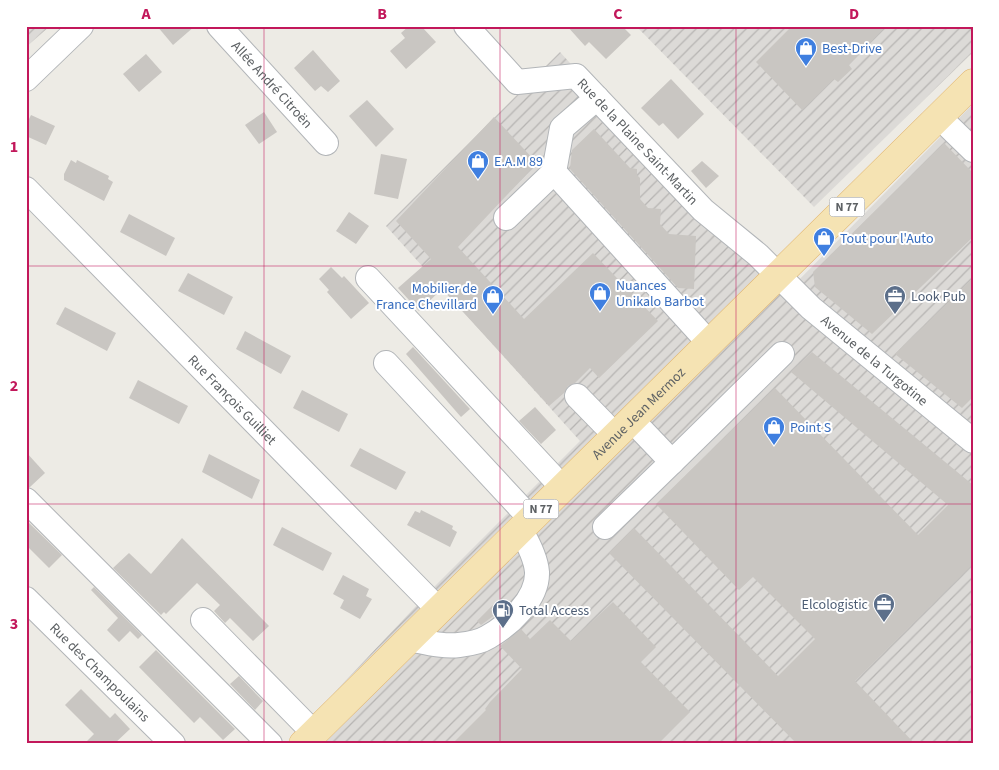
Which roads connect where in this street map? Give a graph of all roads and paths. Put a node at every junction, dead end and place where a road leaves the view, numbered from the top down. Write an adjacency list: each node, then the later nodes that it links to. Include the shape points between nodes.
1 (219, 26): 8 (street, Allée André Citroën)
2 (466, 26): 6 (street, Rue de la Plaine Saint-Martin, via 517,82 576,76)
3 (73, 29): 4 (street)
4 (26, 79)
5 (973, 83): 7 (main road, Avenue Jean Mermoz / N 77)
6 (597, 98): 10 (street, via 562,128); 13 (street, Rue de la Plaine Saint-Martin, via 703,210)
7 (938, 116): 9 (street); 13 (main road, Avenue Jean Mermoz / N 77)
8 (326, 143)
9 (973, 150)
10 (554, 172): 12 (street); 15 (street)
11 (26, 189): 27 (street, Rue François Guilliet)
12 (506, 218)
13 (779, 276): 15 (main road, Avenue Jean Mermoz / N 77); 20 (street, Avenue de la Turgotine, via 811,308)
14 (368, 278): 22 (street)
15 (710, 344): 19 (main road, Avenue Jean Mermoz / N 77)
16 (782, 354): 21 (street)
17 (386, 363): 24 (street)
18 (577, 396): 19 (street)
19 (624, 428): 21 (street); 22 (main road, Avenue Jean Mermoz / N 77)
20 (973, 441)
21 (672, 462): 25 (street)
22 (563, 488): 24 (main road, Avenue Jean Mermoz / N 77)
23 (26, 500): 32 (street)
24 (526, 524): 27 (main road, Avenue Jean Mermoz / N 77); 29 (street, via 537,572 534,591 507,624 487,638 456,646)
25 (605, 527)
26 (26, 599): 31 (street, Rue des Champoulains)
27 (439, 610): 29 (main road, Avenue Jean Mermoz / N 77)
28 (203, 620): 30 (street)
29 (409, 639): 30 (main road, Avenue Jean Mermoz / N 77)
30 (309, 739)
31 (173, 744)
32 (270, 744)

